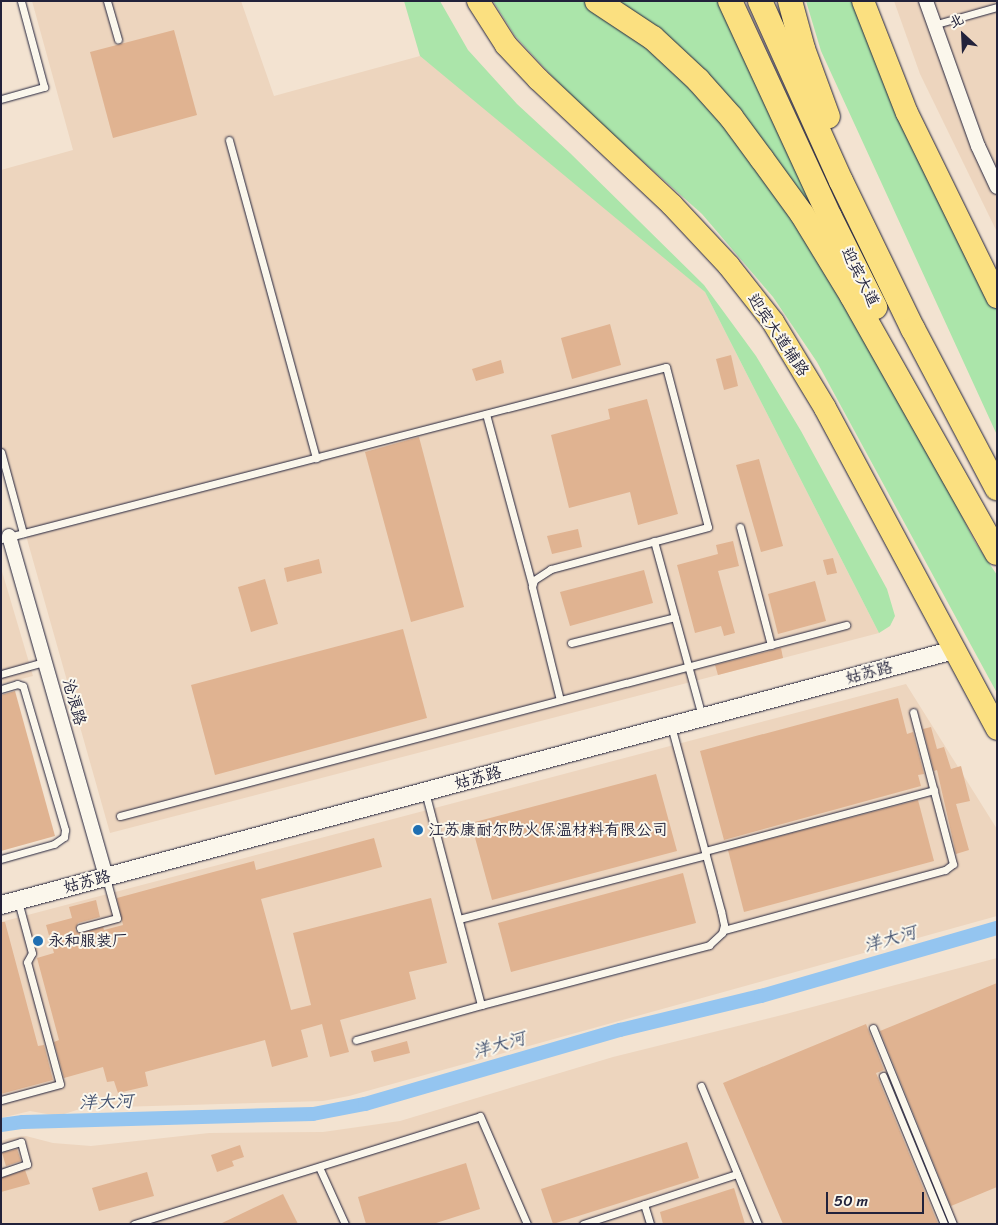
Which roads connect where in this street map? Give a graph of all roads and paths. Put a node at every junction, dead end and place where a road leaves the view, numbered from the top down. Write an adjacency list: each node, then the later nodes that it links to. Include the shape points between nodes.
1 (21, 1): 13 (lane, via 44,87)
2 (107, 1): 12 (lane)
3 (478, 1): 33 (main road, 迎宾大道辅路, via 506,45 672,206 729,266 773,322 825,408)
4 (596, 1): 27 (highway, via 653,38 698,80 730,117 802,214)
5 (730, 1): 26 (highway, 迎宾大道, via 830,217)
6 (760, 1): 17 (highway, 迎宾大道, via 841,181)
7 (790, 1): 17 (highway, via 803,49 839,148)
8 (863, 1): 16 (main road, via 907,113)
9 (926, 1): 11 (street)
10 (997, 7): 11 (lane)
11 (933, 25): 15 (street, via 978,146)
12 (118, 39)
13 (1, 99)
14 (230, 140): 20 (lane)
15 (996, 183)
16 (997, 296)
17 (913, 329): 21 (highway, 迎宾大道)
18 (486, 414): 20 (lane); 25 (lane, via 666,367 708,527); 28 (lane)
19 (1, 452): 23 (lane)
20 (316, 458): 23 (lane)
21 (997, 488)
22 (740, 527): 32 (lane)
23 (23, 533): 24 (lane)
24 (5, 538): 34 (street, 沧浪路)
25 (654, 541): 28 (lane, via 551,569 534,580); 29 (lane)
26 (997, 548)
27 (997, 553)
28 (532, 587): 38 (lane)
29 (675, 617): 31 (lane); 35 (lane)
30 (846, 625): 32 (lane)
31 (572, 643)
32 (771, 645): 35 (lane)
33 (954, 650): 40 (street, 姑苏路); 42 (main road, 迎宾大道辅路)
34 (44, 662): 36 (lane); 48 (street, 沧浪路)
35 (688, 667): 38 (lane); 40 (lane)
36 (1, 674)
37 (1, 689): 47 (lane, via 17,684 23,686 65,830 64,837 54,844)
38 (560, 700): 45 (lane)
39 (913, 712): 43 (lane)
40 (702, 717): 41 (street, 姑苏路)
41 (671, 726): 44 (street, 姑苏路); 46 (lane)
42 (997, 729)
43 (934, 790): 46 (lane); 52 (lane, via 952,859 950,868)
44 (425, 792): 48 (street, 姑苏路); 50 (lane)
45 (120, 816)
46 (705, 853): 50 (lane); 52 (lane)
47 (1, 859)
48 (106, 877): 49 (street, 姑苏路); 51 (lane, via 117,918)
49 (10, 903): 58 (lane, via 32,953 26,962 60,1084)
50 (459, 919): 53 (lane)
51 (80, 928)
52 (724, 930): 53 (lane, via 709,945)
53 (481, 1005): 55 (lane)
54 (873, 1028): 72 (lane)
55 (356, 1040)
56 (883, 1076): 71 (lane)
57 (701, 1086): 62 (lane)
58 (1, 1100)
59 (1, 1148): 61 (lane, via 21,1142 27,1164)
60 (318, 1167): 64 (lane); 66 (lane); 67 (lane, via 480,1116)
61 (1, 1172)
62 (737, 1174): 63 (lane); 70 (lane)
63 (644, 1204): 68 (lane); 69 (lane)
64 (151, 1221): 65 (lane)
65 (134, 1224)
66 (345, 1224)
67 (527, 1224)
68 (582, 1224)
69 (650, 1224)
70 (758, 1224)
71 (944, 1224)
72 (953, 1224)

